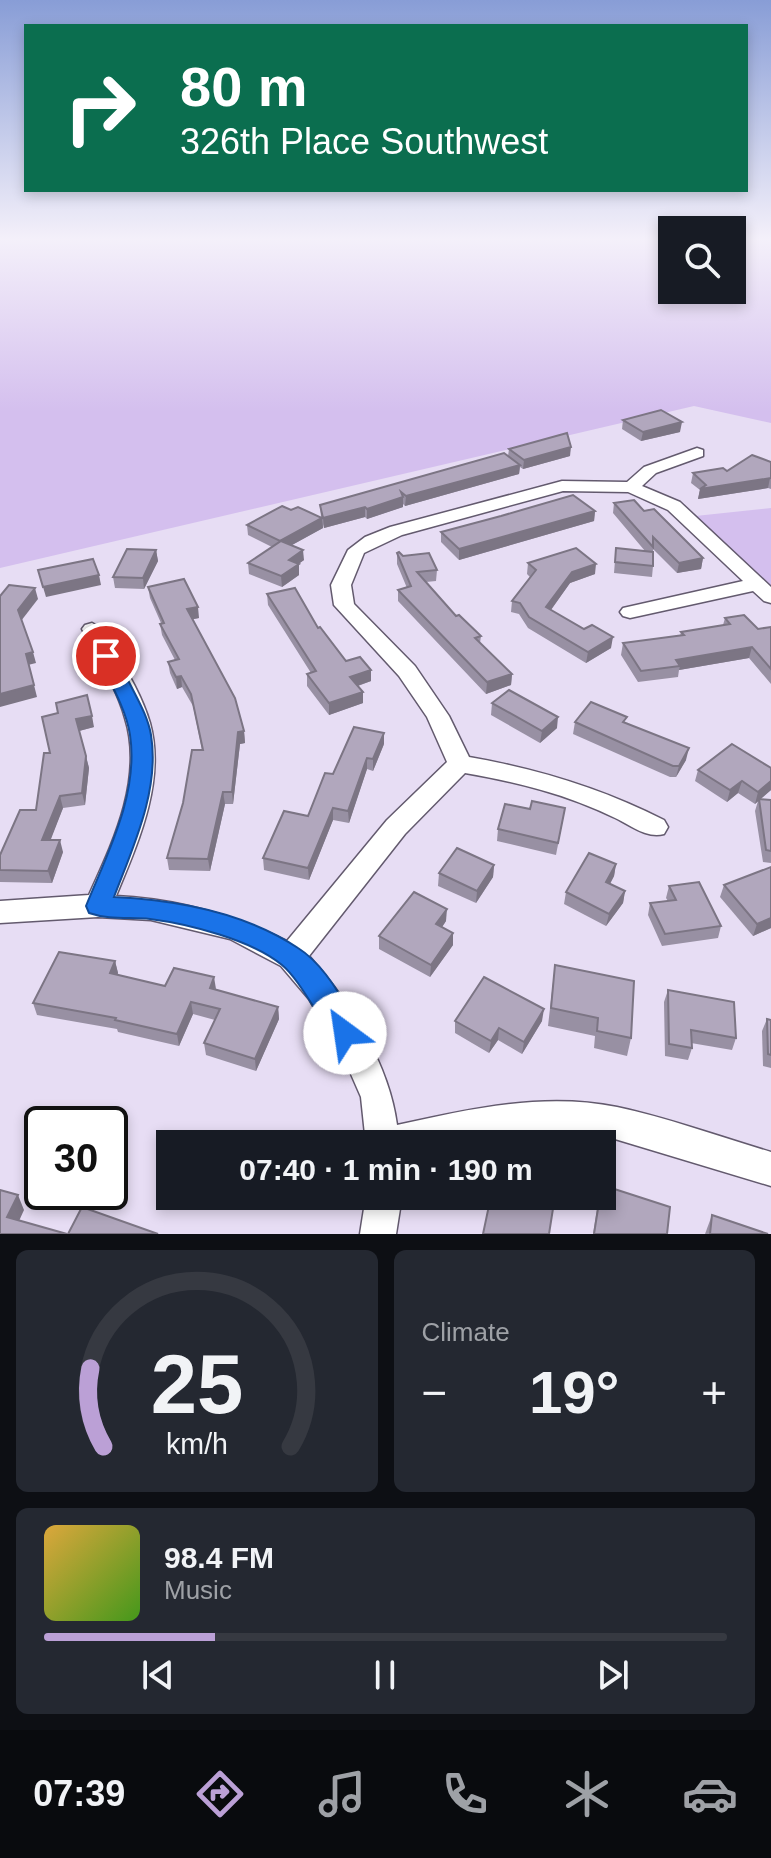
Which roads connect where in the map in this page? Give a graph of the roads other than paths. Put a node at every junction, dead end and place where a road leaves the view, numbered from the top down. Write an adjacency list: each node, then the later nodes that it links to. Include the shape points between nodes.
1 (697, 453): 2 (street, via 650,470)
2 (631, 487): 3 (street, via 674,506); 6 (street, via 578,485 542,491 396,531 351,557 341,585 344,605 407,671 438,716)
3 (764, 590): 4 (street)
4 (630, 612)
5 (92, 629): 8 (street, via 141,736 131,822)
6 (460, 764): 7 (street, via 584,791); 10 (street, via 396,827)
7 (655, 827)
8 (98, 906): 9 (street); 10 (street, via 198,918 238,930)
9 (0, 912)
10 (291, 957): 11 (street, via 320,990 358,1055 377,1096)
11 (383, 1130)
12 (448, 1130): 13 (street, via 539,1118 615,1123)
13 (771, 1169)
14 (382, 1210): 15 (street)
15 (378, 1234)

